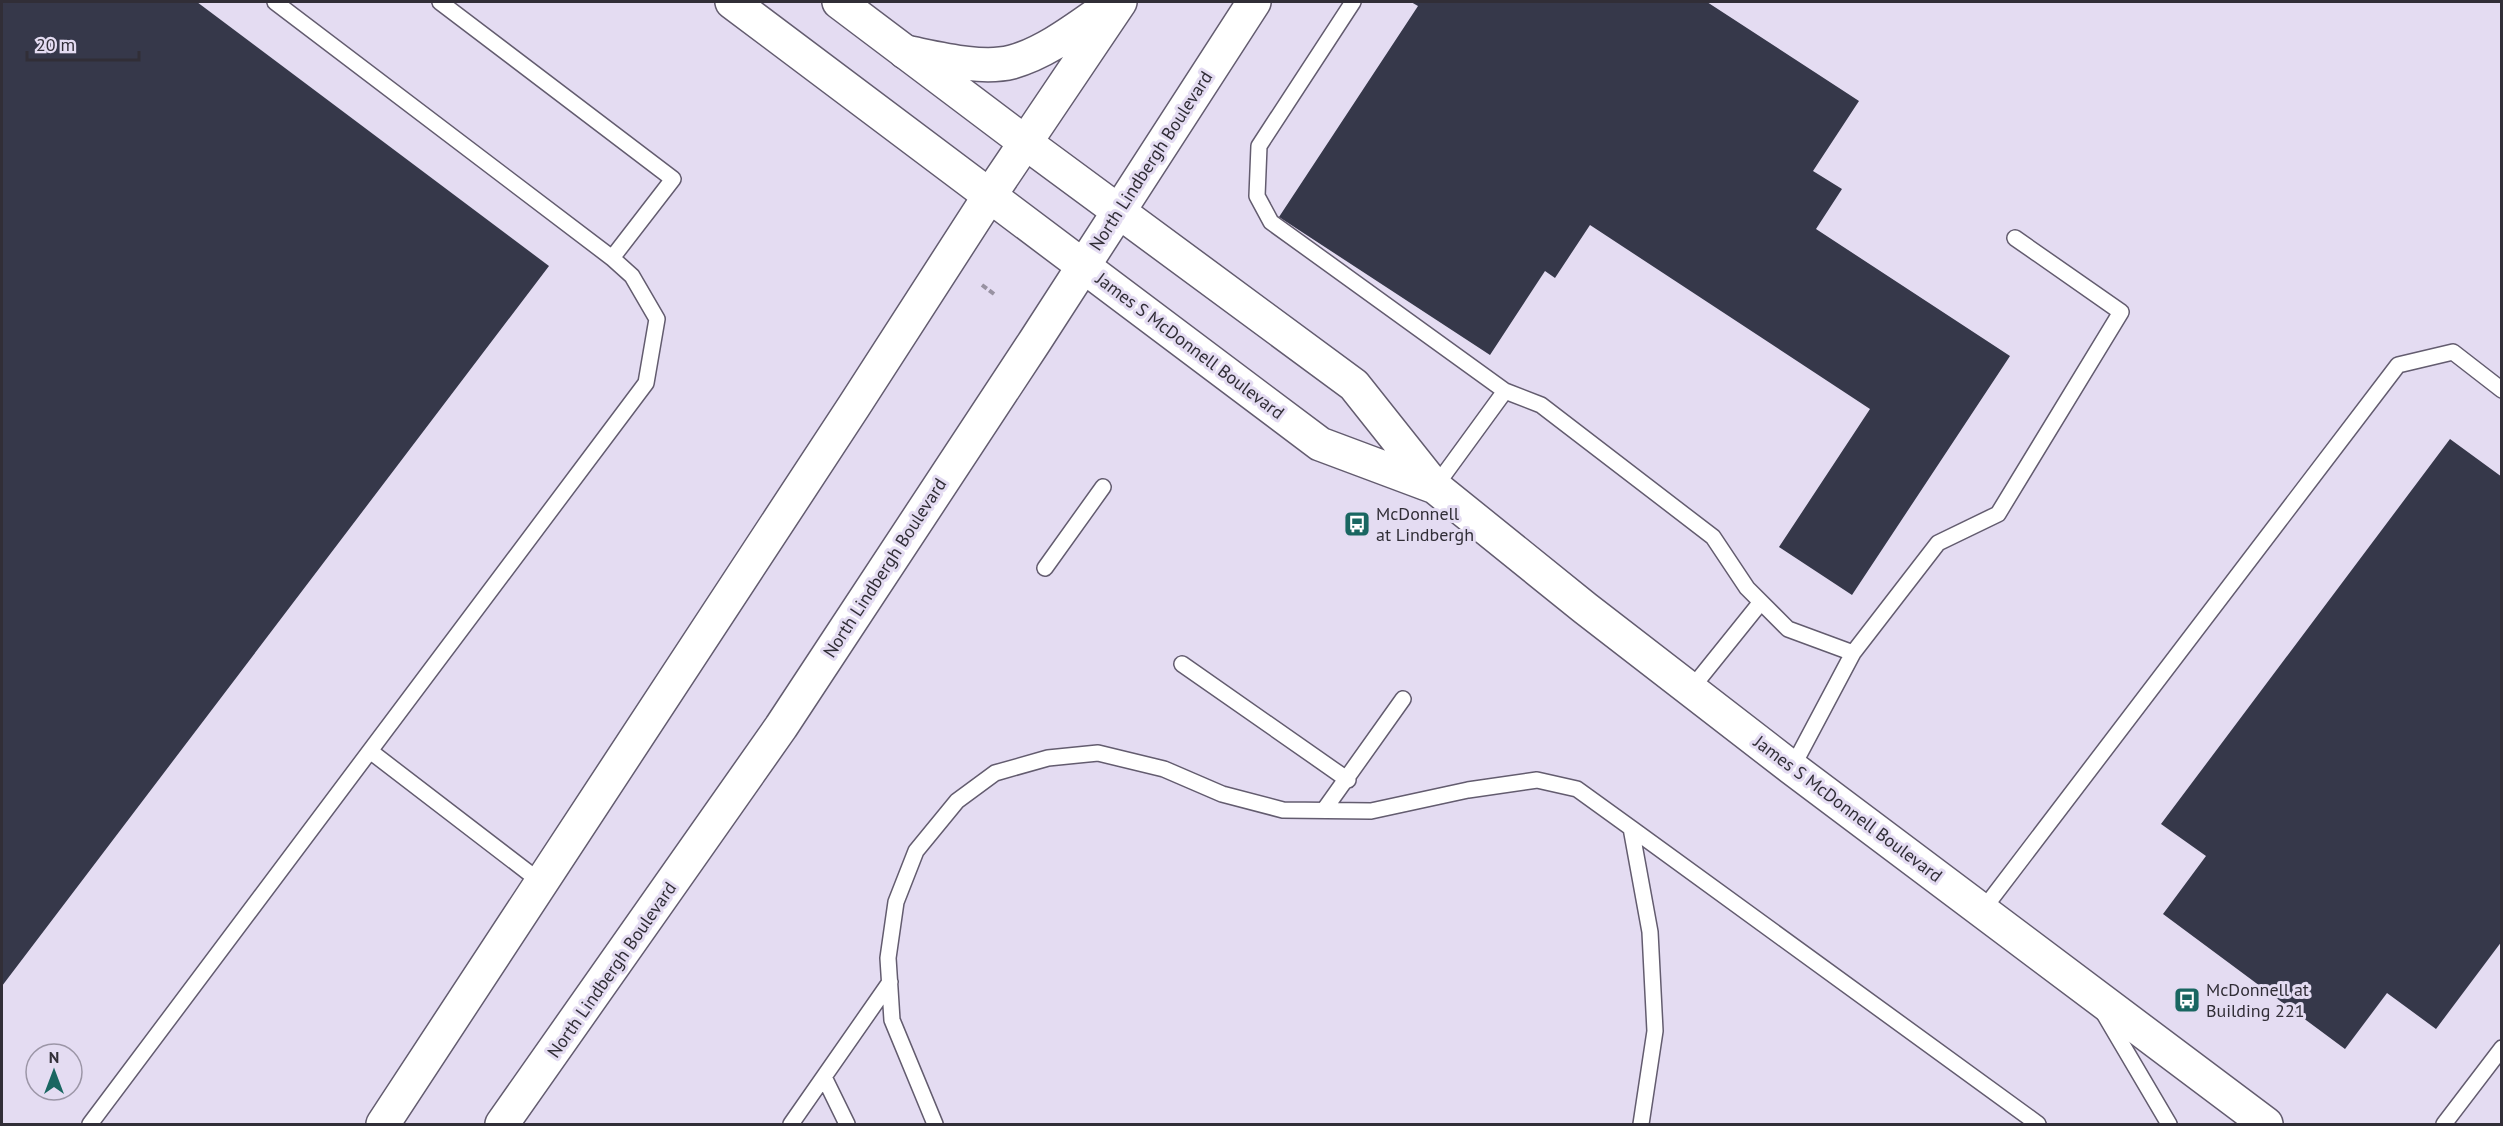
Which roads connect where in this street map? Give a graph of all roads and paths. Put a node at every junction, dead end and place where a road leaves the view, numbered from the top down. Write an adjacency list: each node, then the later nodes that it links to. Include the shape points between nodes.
1 (275, 2): 13 (lane)
2 (440, 2): 13 (lane, via 673,179)
3 (732, 2): 10 (main road, James S McDonnell Boulevard)
4 (839, 2): 8 (main road, James S McDonnell Boulevard)
5 (1118, 2): 8 (main road, via 1049,46 1011,62 970,63); 9 (main road)
6 (1254, 2): 11 (main road, North Lindbergh Boulevard)
7 (1353, 2): 18 (lane, via 1259,146 1257,195 1271,222)
8 (905, 52): 9 (main road, James S McDonnell Boulevard)
9 (1026, 143): 10 (main road); 11 (main road, James S McDonnell Boulevard)
10 (990, 195): 14 (main road, James S McDonnell Boulevard); 32 (main road)
11 (1118, 211): 14 (main road, North Lindbergh Boulevard); 20 (main road, James S McDonnell Boulevard, via 1354,385)
12 (2015, 238): 23 (lane, via 2121,312 1998,514 1938,543)
13 (612, 258): 27 (lane, via 632,276 657,319 645,383)
14 (1083, 265): 20 (main road, James S McDonnell Boulevard, via 1320,444); 41 (main road, North Lindbergh Boulevard, via 781,726)
15 (982, 285): 16 (path)
16 (994, 294)
17 (2502, 390): 33 (lane, via 2453,352 2398,365)
18 (1505, 391): 20 (lane); 22 (lane, via 1541,405 1713,537)
19 (1103, 487): 21 (lane)
20 (1435, 487): 25 (main road, James S McDonnell Boulevard)
21 (1045, 568)
22 (1761, 602): 23 (lane, via 1788,629); 25 (lane)
23 (1853, 652): 28 (lane)
24 (1182, 664): 29 (lane)
25 (1691, 689): 28 (main road, James S McDonnell Boulevard)
26 (1404, 699): 29 (lane)
27 (370, 751): 32 (lane); 39 (lane)
28 (1792, 768): 33 (main road, James S McDonnell Boulevard)
29 (1348, 780): 30 (lane)
30 (1324, 810): 31 (lane, via 1371,811 1537,780 1577,789); 34 (lane, via 1283,810 1222,794 1164,769 1098,753 1048,758 994,772 957,801 916,851 896,902 888,958)
31 (1631, 828): 45 (lane, via 1650,932 1655,1031); 46 (lane)
32 (542, 883): 40 (main road)
33 (1982, 910): 35 (main road, James S McDonnell Boulevard)
34 (890, 982): 37 (lane); 44 (lane, via 892,1020)
35 (2092, 994): 47 (lane); 48 (main road, James S McDonnell Boulevard)
36 (2502, 1048): 38 (lane)
37 (824, 1077): 42 (lane); 43 (lane)
38 (2449, 1122)
39 (90, 1125)
40 (383, 1125)
41 (502, 1125)
42 (791, 1125)
43 (847, 1125)
44 (935, 1125)
45 (1641, 1125)
46 (2038, 1125)
47 (2169, 1125)
48 (2266, 1125)

